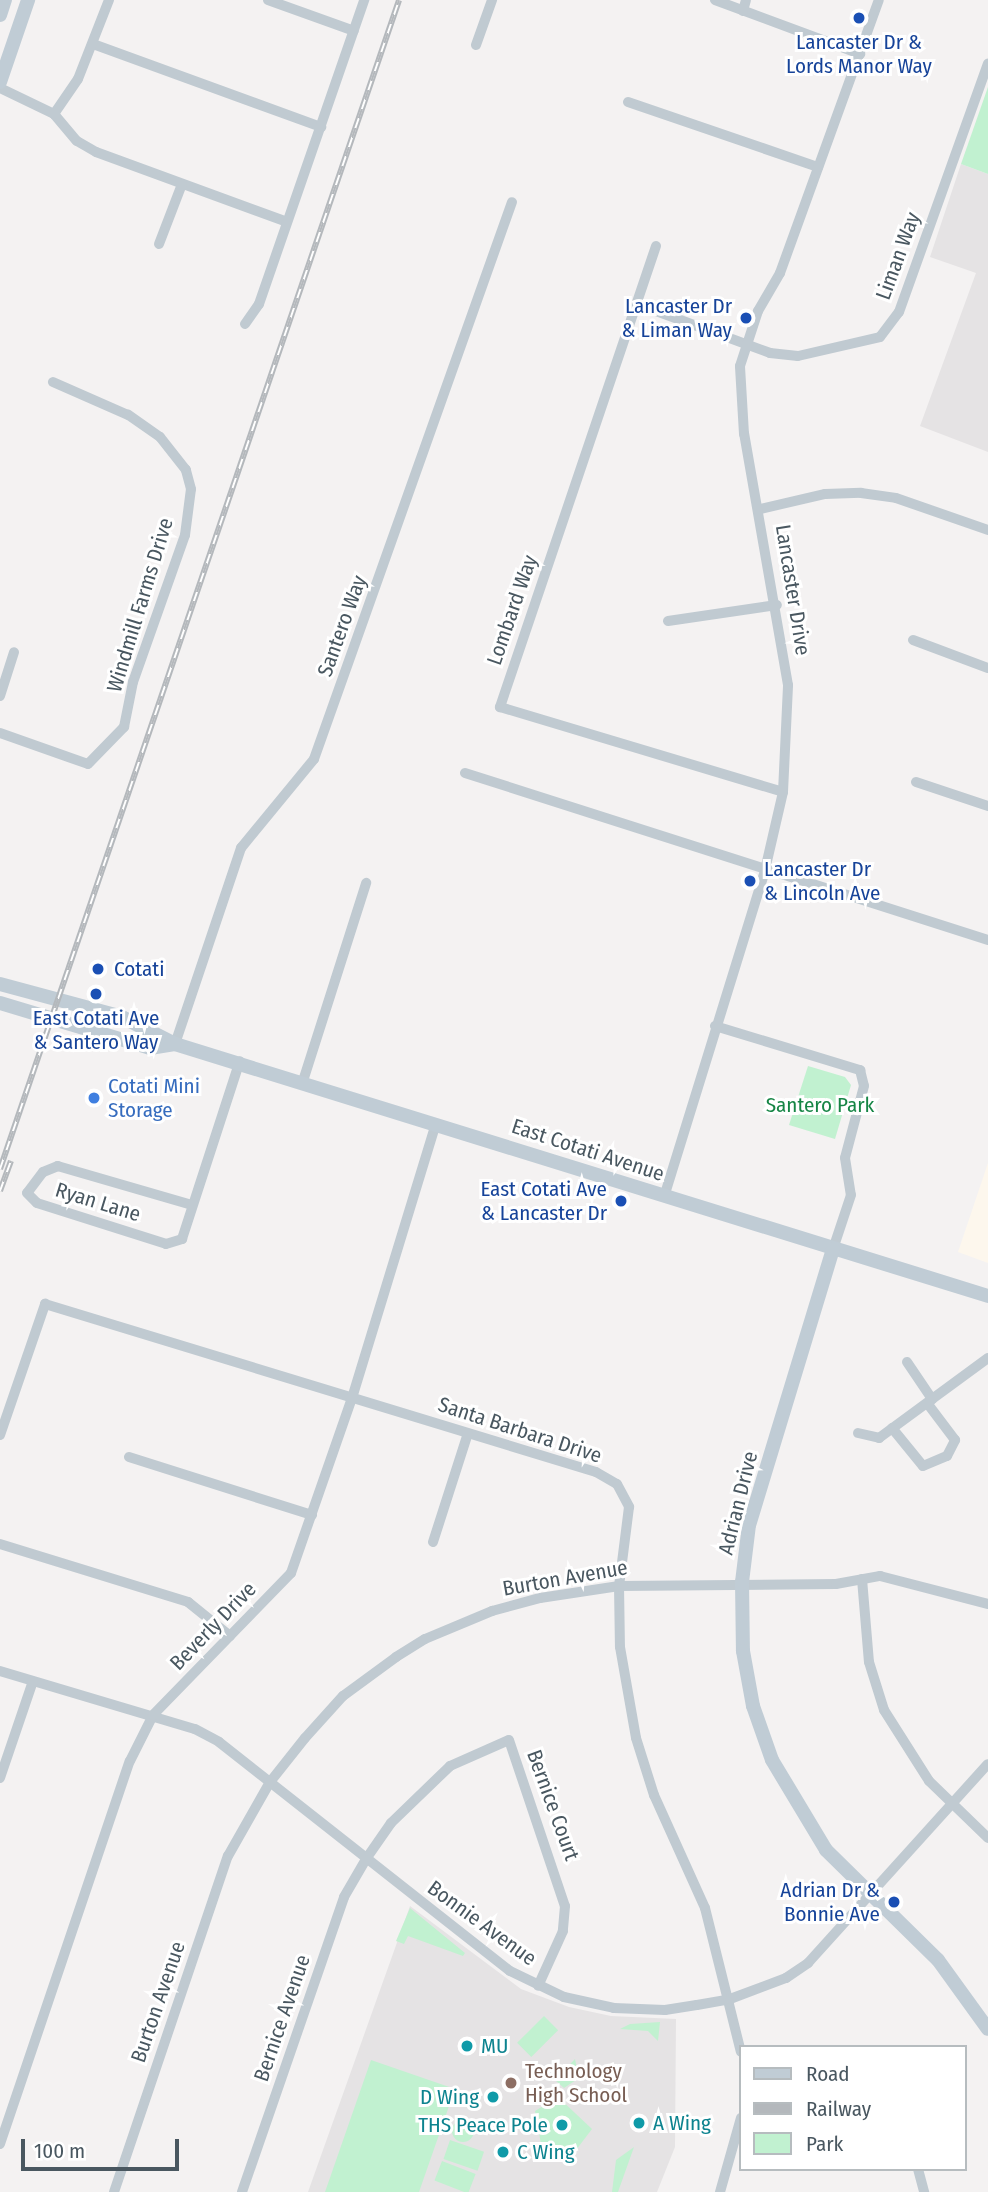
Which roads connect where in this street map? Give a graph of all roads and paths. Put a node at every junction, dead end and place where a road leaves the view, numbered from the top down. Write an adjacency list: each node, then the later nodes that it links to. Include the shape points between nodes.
1 (5, 0): 11 (main road)
2 (28, 0): 17 (main road)
3 (109, 0): 13 (street)
4 (268, 0): 12 (street)
5 (365, 0): 12 (street)
6 (492, 0): 14 (street)
7 (715, 0): 10 (street)
8 (746, 0): 10 (street)
9 (879, 0): 15 (street, Lancaster Drive)
10 (743, 11): 15 (street)
11 (0, 15)
12 (354, 31): 21 (street)
13 (93, 44): 20 (street, via 78,79); 21 (street)
14 (476, 45)
15 (860, 54): 22 (street, Lancaster Drive)
16 (988, 63): 30 (street, Liman Way, via 889,329 868,342 798,356)
17 (0, 82)
18 (0, 88): 20 (street)
19 (628, 102): 22 (street)
20 (54, 114): 23 (street, via 77,141 96,152)
21 (321, 127): 25 (street)
22 (818, 167): 30 (street, Lancaster Drive, via 780,273)
23 (182, 184): 25 (street); 26 (street)
24 (512, 202): 51 (street, Santero Way, via 314,759 241,848)
25 (287, 222): 29 (street, via 259,304)
26 (159, 244)
27 (656, 246): 28 (street, Lombard Way)
28 (637, 304): 30 (street, Liman Way); 43 (street, Lombard Way, via 500,707)
29 (245, 324)
30 (746, 345): 32 (street, Lancaster Drive, via 738,391)
31 (53, 382): 40 (street, Windmill Farms Drive, via 128,415 160,437 188,480 185,535 133,682 124,727 88,764)
32 (761, 509): 33 (street, via 825,494 861,493 896,498); 34 (street, Lancaster Drive)
33 (988, 530)
34 (777, 604): 35 (street); 43 (street, Lancaster Drive, via 789,709)
35 (668, 621)
36 (913, 640): 38 (street)
37 (14, 652): 39 (street)
38 (988, 668)
39 (0, 696)
40 (0, 733)
41 (465, 773): 45 (street)
42 (916, 782): 44 (street)
43 (783, 792): 45 (street, Lancaster Drive)
44 (988, 806)
45 (765, 870): 47 (street); 50 (street, Lancaster Drive)
46 (366, 883): 53 (street)
47 (987, 938)
48 (0, 985): 51 (main road, East Cotati Avenue, via 122,1017)
49 (0, 1003): 51 (main road, East Cotati Avenue, via 150,1048)
50 (715, 1026): 55 (street, Lancaster Drive); 57 (street, via 860,1070 864,1086 845,1158 852,1195)
51 (174, 1044): 52 (main road, East Cotati Avenue)
52 (240, 1061): 53 (main road, East Cotati Avenue); 56 (street, Ryan Lane)
53 (303, 1081): 54 (main road, East Cotati Avenue)
54 (436, 1126): 55 (main road, East Cotati Avenue, via 512,1146); 61 (street, Beverly Drive)
55 (664, 1197): 57 (main road, East Cotati Avenue)
56 (192, 1205): 56 (street, Ryan Lane, via 181,1239 166,1244 37,1203 27,1194 43,1172 58,1166)
57 (833, 1249): 58 (main road, East Cotati Avenue); 72 (main road, Adrian Drive, via 750,1525)
58 (988, 1296)
59 (988, 1358): 62 (street)
60 (907, 1362): 62 (street)
61 (352, 1398): 64 (street, Santa Barbara Drive); 66 (street, Santa Barbara Drive, via 45,1304); 68 (street, Beverly Drive)
62 (930, 1401): 63 (street); 63 (street, via 955,1440 947,1456 923,1466)
63 (892, 1428): 65 (street, via 879,1438)
64 (468, 1433): 69 (street); 73 (street, Santa Barbara Drive, via 596,1472 618,1484 629,1507)
65 (858, 1433)
66 (0, 1435)
67 (129, 1457): 68 (street)
68 (312, 1515): 75 (street, Beverly Drive, via 291,1573)
69 (433, 1542)
70 (0, 1545): 75 (street, via 188,1602)
71 (862, 1579): 72 (street, Burton Avenue, via 836,1584); 74 (street, Burton Avenue, via 906,1579); 82 (street, via 869,1662 884,1710 911,1758)
72 (742, 1582): 73 (street, Burton Avenue); 85 (main road, Adrian Drive, via 743,1651 753,1706 772,1760 826,1850)
73 (619, 1586): 81 (street, Burton Avenue, via 528,1601 425,1639 343,1696); 87 (street, Santa Barbara Drive, via 621,1647 636,1738 654,1795 705,1908)
74 (988, 1604)
75 (230, 1636): 78 (street, Beverly Drive)
76 (0, 1671): 77 (street, Bonnie Avenue)
77 (33, 1681): 78 (street, Bonnie Avenue); 80 (street)
78 (153, 1715): 81 (street, Bonnie Avenue, via 219,1742); 91 (street, Beverly Drive, via 130,1761)
79 (988, 1764): 82 (street, Bonnie Avenue)
80 (0, 1778)
81 (270, 1782): 84 (street, Bonnie Avenue); 93 (street, Burton Avenue, via 228,1856)
82 (951, 1803): 83 (street); 85 (street, Bonnie Avenue)
83 (988, 1838)
84 (366, 1859): 86 (street, Bonnie Avenue, via 483,1951); 86 (street, Bernice Court, via 391,1823 450,1766 509,1740 565,1906 563,1931); 94 (street, Bernice Avenue, via 345,1898)
85 (870, 1896): 87 (street, Bonnie Avenue, via 808,1964 786,1978); 88 (main road, Adrian Drive, via 938,1960)
86 (538, 1986): 87 (street, Bonnie Avenue, via 588,2003 631,2010 665,2010)
87 (730, 1999): 89 (street, Santa Barbara Drive)
88 (988, 2029)
89 (740, 2047)
90 (740, 2122): 95 (street)
91 (0, 2144)
92 (919, 2171): 96 (street)
93 (114, 2192)
94 (242, 2192)
95 (720, 2192)
96 (925, 2192)

